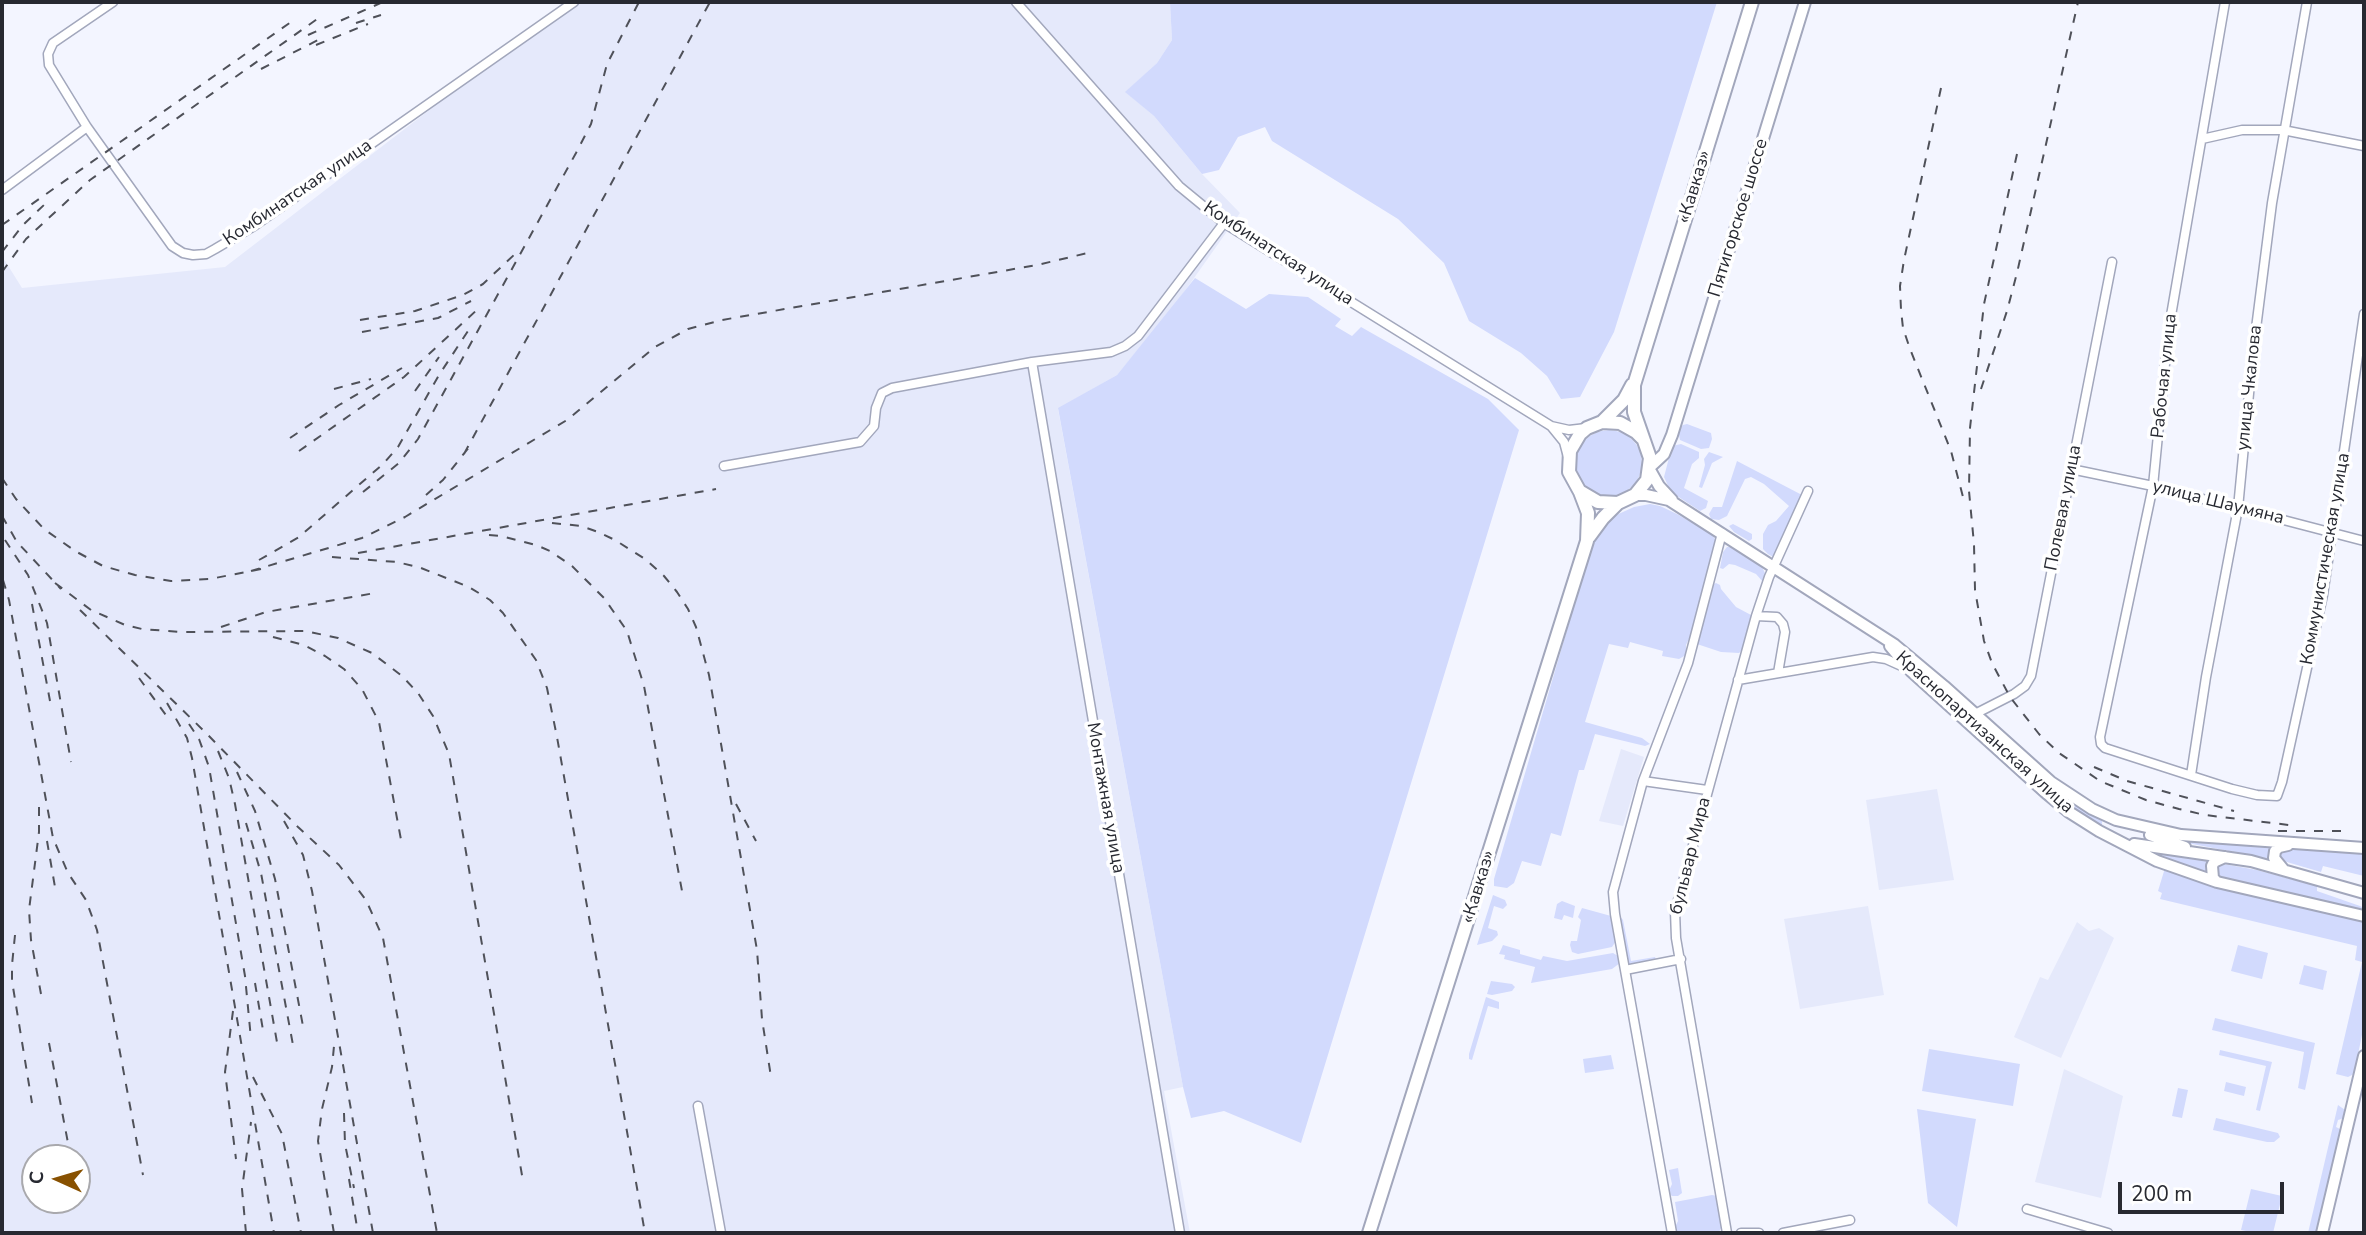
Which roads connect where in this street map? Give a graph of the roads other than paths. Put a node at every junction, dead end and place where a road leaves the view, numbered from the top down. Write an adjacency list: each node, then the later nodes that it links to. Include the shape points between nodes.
1 (113, 2): 8 (street, Комбинатская улица, via 53,43 48,54 48,65)
2 (574, 2): 8 (street, Комбинатская улица, via 254,226 206,254 183,253 172,246)
3 (1016, 2): 13 (street, Комбинатская улица, via 1179,186)
4 (1752, 2): 17 (highway, «Кавказ»)
5 (1805, 2): 21 (main road, Пятигорское шоссе)
6 (2225, 2): 10 (street, Рабочая улица)
7 (2307, 2): 9 (street, улица Чкалова)
8 (87, 127): 12 (street)
9 (2283, 130): 10 (street, via 2242,130); 11 (street); 33 (street, улица Чкалова, via 2253,352)
10 (2202, 139): 27 (street, Рабочая улица, via 2168,333)
11 (2364, 146)
12 (2, 190)
13 (1224, 223): 16 (street, via 1138,337 1111,352); 19 (street, Комбинатская улица)
14 (2112, 262): 26 (street, Полевая улица)
15 (2364, 314): 35 (street, Коммунистическая улица)
16 (1032, 362): 24 (street, via 892,388 882,394 874,426 860,442); 66 (street, Монтажная улица)
17 (1638, 372): 18 (highway, «Кавказ», via 1624,400); 22 (highway, «Кавказ», via 1633,412)
18 (1602, 422): 20 (highway, «Кавказ»); 22 (highway, via 1629,426)
19 (1551, 426): 20 (street, Комбинатская улица); 23 (street, via 1564,442)
20 (1587, 428): 23 (highway, via 1574,442)
21 (1672, 435): 22 (main road, via 1661,446); 25 (main road, Пятигорское шоссе, via 1664,454)
22 (1644, 440): 25 (highway, «Кавказ»)
23 (1568, 461): 29 (highway, «Кавказ»)
24 (724, 466)
25 (1650, 469): 30 (highway, «Кавказ»); 32 (main road, Краснопартизанская улица)
26 (2071, 469): 27 (street, улица Шаумяна); 44 (street, Полевая улица, via 2031,676 2014,694)
27 (2153, 486): 33 (street, улица Шаумяна); 45 (street, Рабочая улица, via 2100,737 2105,748)
28 (1808, 491): 38 (street, бульвар Мира)
29 (1580, 492): 31 (highway, via 1598,502); 36 (highway, «Кавказ», via 1588,513)
30 (1634, 495): 31 (highway, «Кавказ»); 32 (main road, Краснопартизанская улица, via 1658,496)
31 (1619, 503): 36 (highway, «Кавказ»)
32 (1679, 506): 34 (main road, Краснопартизанская улица)
33 (2238, 508): 35 (street, улица Шаумяна); 45 (street, улица Чкалова)
34 (1722, 533): 38 (main road, Краснопартизанская улица); 46 (street, via 1688,663)
35 (2333, 533): 37 (street, улица Шаумяна); 45 (street, Коммунистическая улица, via 2315,636 2277,796 2232,789)
36 (1587, 541): 67 (highway, «Кавказ»)
37 (2364, 541)
38 (1774, 566): 39 (street, бульвар Мира); 40 (main road, Краснопартизанская улица)
39 (1756, 616): 42 (street, via 1777,617 1783,624 1786,632); 43 (street, бульвар Мира)
40 (1884, 638): 41 (main road, Краснопартизанская улица); 44 (main road, Краснопартизанская улица, via 1908,654)
41 (1911, 670): 42 (street, via 1873,657); 44 (main road, Краснопартизанская улица)
42 (1778, 673): 43 (street)
43 (1738, 680): 47 (street, бульвар Мира)
44 (1970, 717): 48 (main road, Краснопартизанская улица, via 2064,792); 49 (main road, Краснопартизанская улица, via 2069,812)
45 (2191, 775)
46 (1643, 781): 47 (street); 59 (street, via 1613,892)
47 (1707, 790): 58 (street, бульвар Мира, via 1675,911)
48 (2116, 820): 49 (street); 50 (main road, Краснопартизанская улица, via 2181,835); 52 (main road)
49 (2112, 838): 52 (main road); 55 (main road, Краснопартизанская улица, via 2157,861)
50 (2291, 844): 51 (main road, Краснопартизанская улица); 54 (main road, via 2275,851 2274,858)
51 (2364, 848)
52 (2203, 853): 53 (main road)
53 (2225, 857): 54 (main road); 55 (main road, via 2212,866)
54 (2284, 870): 56 (main road)
55 (2217, 882): 57 (main road, Краснопартизанская улица)
56 (2364, 892)
57 (2364, 916)
58 (1681, 959): 59 (street); 69 (street, бульвар Мира)
59 (1625, 970): 68 (street)
60 (2364, 1056): 73 (main road)
61 (698, 1106): 65 (street)
62 (2027, 1209): 72 (street)
63 (1850, 1220): 71 (street)
64 (1759, 1232): 70 (street)
65 (721, 1233)
66 (1180, 1233)
67 (1369, 1233)
68 (1672, 1233)
69 (1727, 1233)
70 (1741, 1233)
71 (1783, 1233)
72 (2108, 1233)
73 (2322, 1233)

